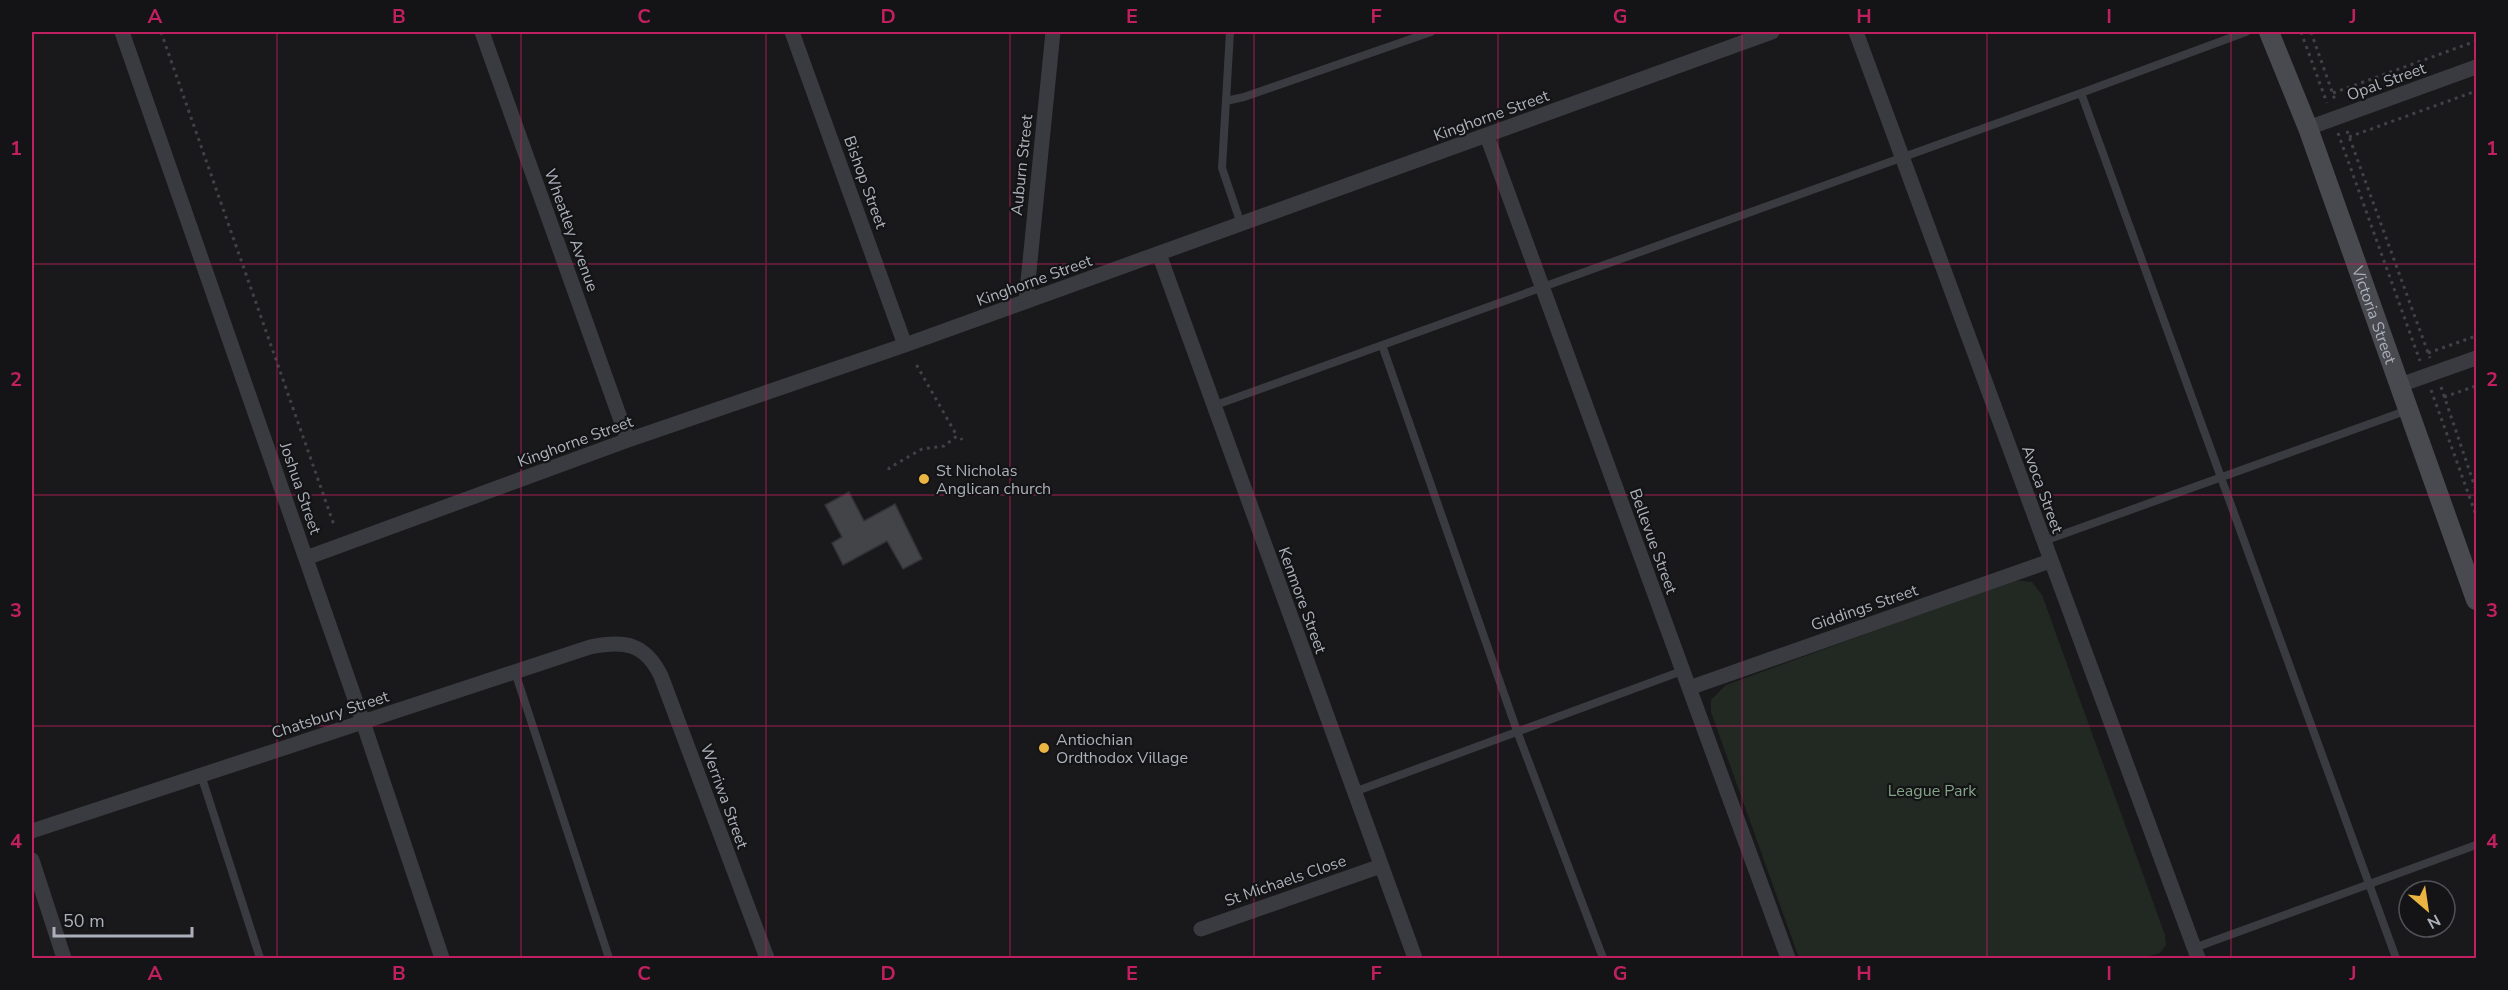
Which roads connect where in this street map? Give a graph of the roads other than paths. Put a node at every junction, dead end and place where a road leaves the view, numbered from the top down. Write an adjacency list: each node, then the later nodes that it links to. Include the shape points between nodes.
1 (122, 32): 32 (street, Joshua Street)
2 (482, 32): 29 (street, Wheatley Avenue)
3 (792, 32): 23 (street, Bishop Street)
4 (1053, 32): 22 (street, Auburn Street)
5 (1230, 32): 15 (lane)
6 (1431, 32): 15 (lane)
7 (1725, 32): 12 (street)
8 (1772, 32): 12 (street, Kinghorne Street)
9 (1856, 32): 18 (street, Avoca Street)
10 (2246, 32): 14 (lane)
11 (2270, 32): 16 (main road, Victoria Street)
12 (1731, 46): 17 (street, Kinghorne Street)
13 (2476, 67): 16 (street, Opal Street)
14 (2081, 93): 18 (lane); 30 (lane)
15 (1226, 101): 19 (lane, via 1222,168)
16 (2308, 128): 26 (main road, Victoria Street)
17 (1487, 136): 19 (street, Kinghorne Street); 21 (street, Bellevue Street)
18 (1902, 157): 21 (lane); 31 (street, Avoca Street)
19 (1241, 224): 20 (street, Kinghorne Street)
20 (1159, 254): 22 (street, Kinghorne Street); 27 (street, Kenmore Street)
21 (1541, 288): 24 (lane); 36 (street, Bellevue Street)
22 (1026, 301): 23 (street, Kinghorne Street)
23 (905, 345): 29 (street, Kinghorne Street)
24 (1382, 345): 27 (lane); 40 (lane)
25 (2476, 358): 26 (street)
26 (2400, 385): 28 (main road, Victoria Street)
27 (1213, 406): 42 (street, Kenmore Street)
28 (2409, 409): 30 (lane); 34 (main road, Victoria Street)
29 (628, 441): 32 (street, Kinghorne Street)
30 (2220, 477): 31 (lane); 47 (lane)
31 (2043, 541): 33 (street, Avoca Street)
32 (306, 558): 39 (street, Joshua Street)
33 (2050, 561): 38 (street, Giddings Street); 49 (street, Avoca Street)
34 (2476, 600)
35 (641, 651): 37 (street, Chatsbury Street, via 633,645 608,643); 54 (street, Werriwa Street, via 661,676)
36 (1682, 671): 38 (street, Bellevue Street); 40 (lane)
37 (515, 672): 39 (street, Chatsbury Street); 53 (lane)
38 (1689, 688): 57 (street, Bellevue Street)
39 (363, 722): 41 (street, Chatsbury Street); 52 (street, Joshua Street)
40 (1517, 731): 42 (lane); 56 (lane)
41 (201, 775): 43 (street, Chatsbury Street); 51 (lane)
42 (1354, 792): 46 (street, Kenmore Street)
43 (32, 831)
44 (2476, 845): 47 (lane)
45 (32, 860): 50 (street)
46 (1381, 866): 48 (street, St Michaels Close); 55 (street, Kenmore Street)
47 (2370, 885): 49 (lane); 58 (lane)
48 (1201, 929)
49 (2196, 953)
50 (64, 958)
51 (260, 958)
52 (442, 958)
53 (609, 958)
54 (766, 958)
55 (1415, 958)
56 (1603, 958)
57 (1788, 958)
58 (2396, 958)

